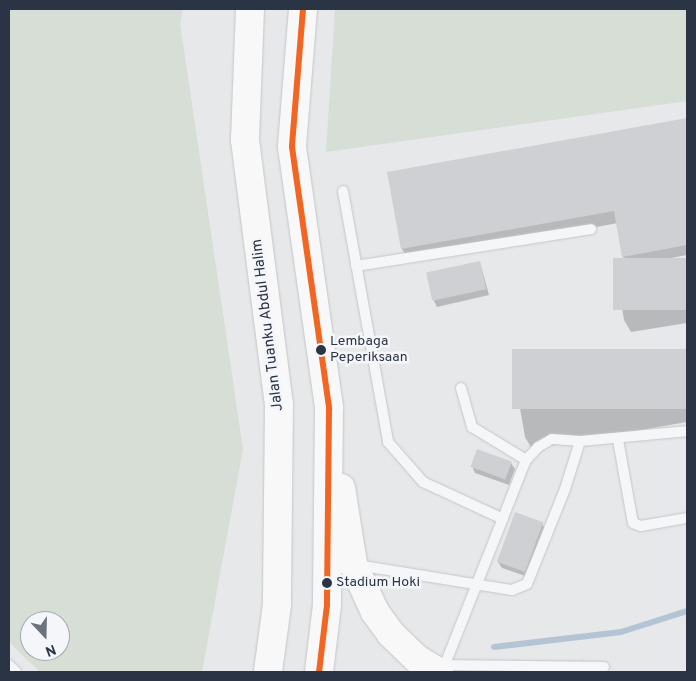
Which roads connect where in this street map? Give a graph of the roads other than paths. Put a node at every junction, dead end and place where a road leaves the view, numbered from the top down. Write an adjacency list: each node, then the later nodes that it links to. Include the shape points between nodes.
1 (250, 9): 20 (main road, Jalan Tuanku Abdul Halim, via 246,140 278,404 277,605)
2 (303, 9): 7 (main road, via 292,147)
3 (343, 191): 5 (lane)
4 (591, 228): 5 (lane)
5 (356, 266): 13 (lane, via 388,442 423,482)
6 (462, 388): 11 (lane, via 472,427)
7 (329, 408): 14 (main road); 21 (main road, via 327,605)
8 (687, 431): 9 (lane)
9 (618, 440): 10 (lane); 12 (lane, via 633,523 641,526)
10 (580, 441): 11 (lane, via 552,439 538,447); 15 (lane, via 565,490 527,584 512,590)
11 (526, 460): 13 (lane)
12 (687, 518)
13 (502, 519): 15 (lane)
14 (353, 564): 15 (lane); 18 (main road, via 375,612 391,634 417,659)
15 (478, 583): 18 (lane)
16 (9, 665): 19 (lane)
17 (604, 667): 18 (lane)
18 (442, 670)
19 (16, 672)
20 (268, 672)
21 (319, 672)

